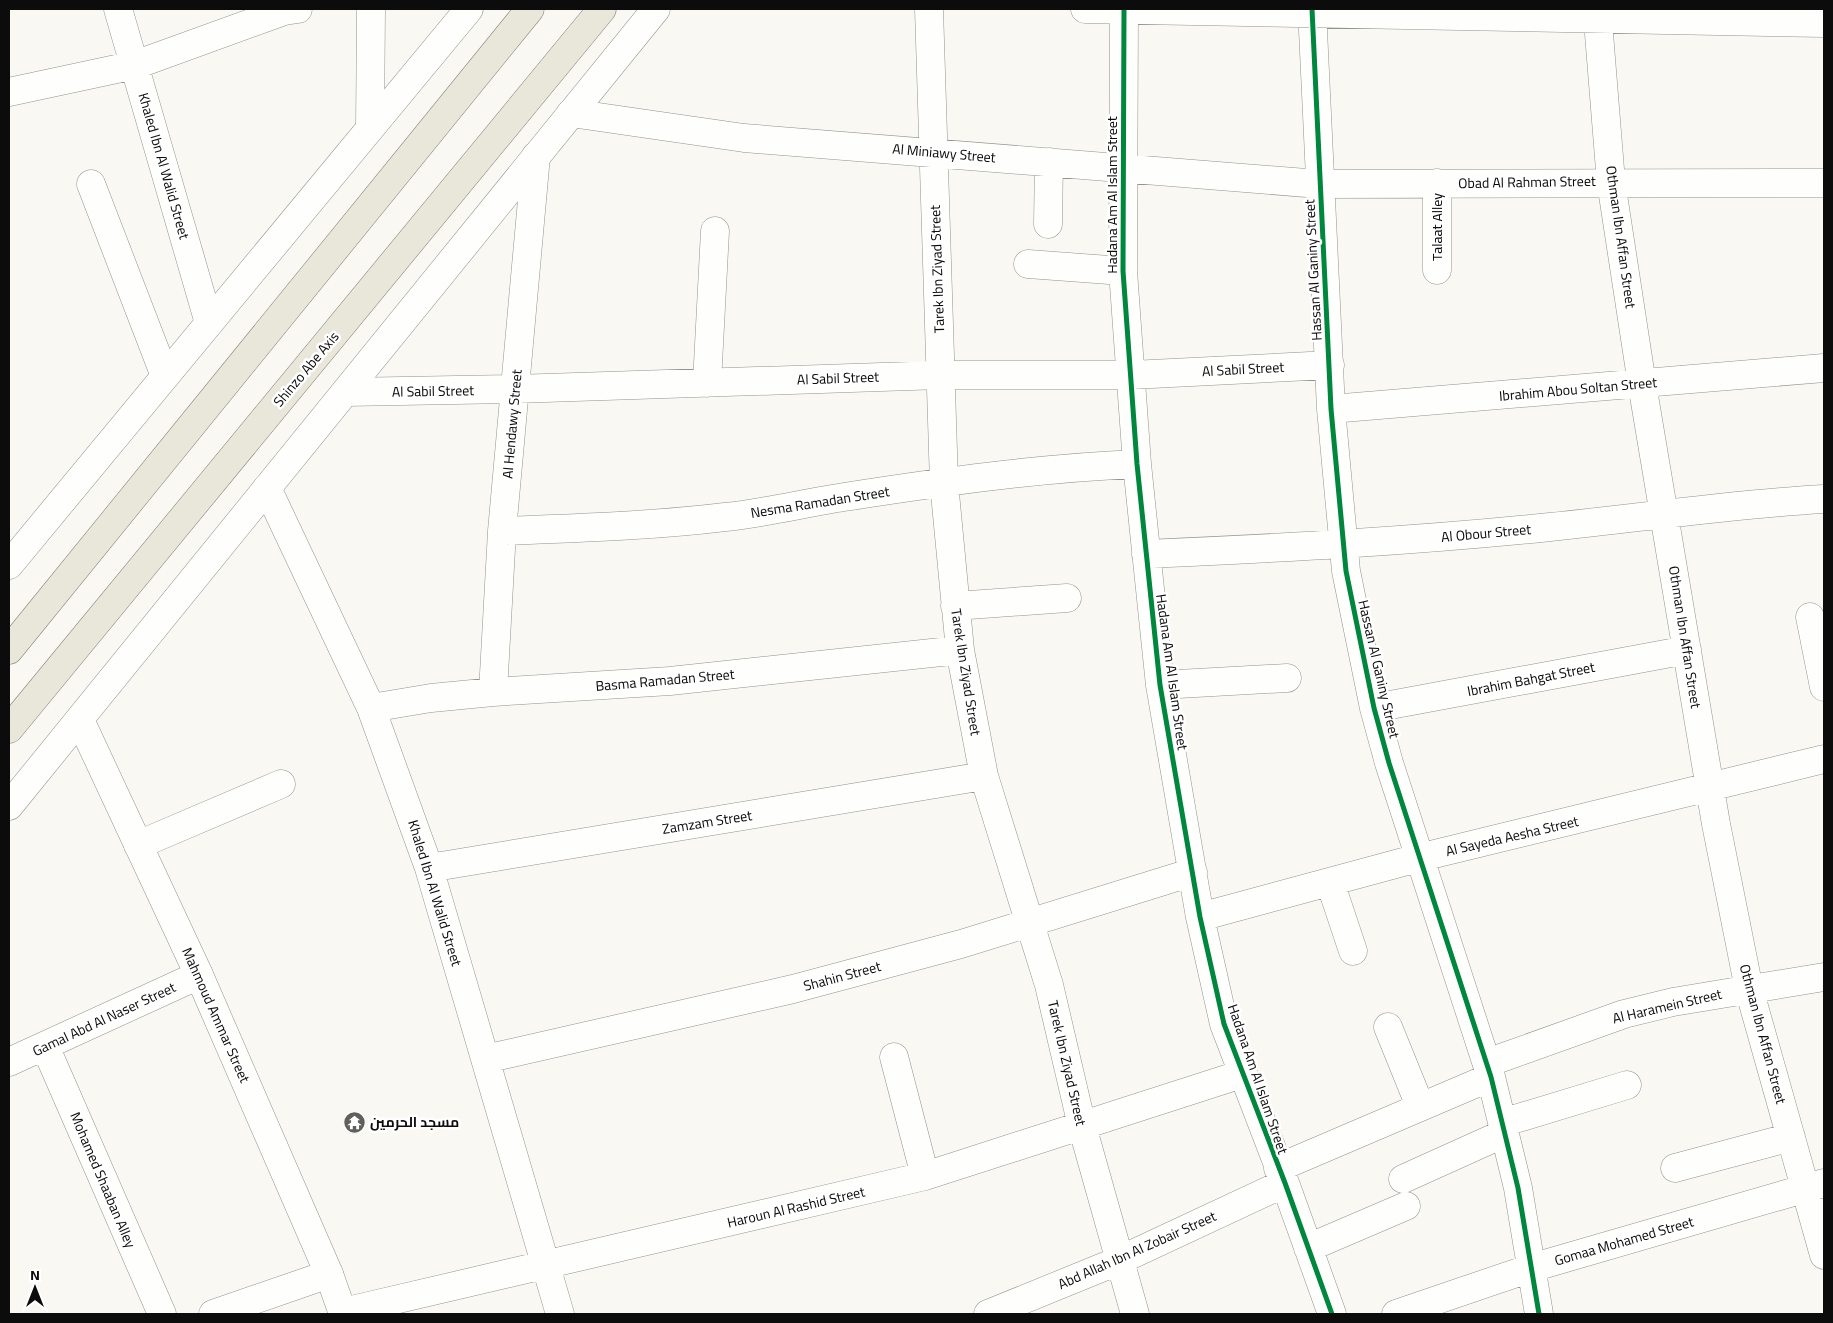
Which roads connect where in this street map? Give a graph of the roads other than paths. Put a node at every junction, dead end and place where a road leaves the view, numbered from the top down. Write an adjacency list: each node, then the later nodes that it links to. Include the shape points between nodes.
1 (118, 9): 14 (street, Khaled Ibn Al Walid Street)
2 (298, 9): 14 (street, via 284,11)
3 (371, 9): 17 (street)
4 (469, 9): 17 (street)
5 (530, 9): 55 (main road)
6 (602, 9): 65 (main road, Shinzo Abe Axis)
7 (656, 9): 16 (street)
8 (928, 9): 18 (street, Tarek Ibn Ziyad Street)
9 (1085, 9): 10 (street)
10 (1124, 10): 11 (street); 21 (street, Hadana Am Al Islam Street)
11 (1312, 11): 12 (street); 26 (street, Hassan Al Ganiny Street)
12 (1597, 13): 13 (street); 22 (street, Othman Ibn Affan Street)
13 (1824, 23)
14 (135, 65): 15 (street); 32 (street, Khaled Ibn Al Walid Street)
15 (9, 92)
16 (571, 114): 18 (street, Al Miniawy Street, via 744,138); 19 (street)
17 (370, 128): 32 (street)
18 (933, 152): 20 (street, Al Miniawy Street); 35 (street, Tarek Ibn Ziyad Street)
19 (536, 156): 40 (street, Al Hendawy Street); 41 (street)
20 (1049, 162): 21 (street, Al Miniawy Street); 27 (street)
21 (1122, 168): 26 (street, Al Miniawy Street); 31 (street, Hadana Am Al Islam Street)
22 (1611, 182): 23 (street, Obad Al Rahman Street); 24 (street, Obad Al Rahman Street); 39 (street, Othman Ibn Affan Street)
23 (1437, 183): 26 (street, Obad Al Rahman Street); 30 (street, Talaat Alley)
24 (1824, 183)
25 (91, 184): 37 (street)
26 (1319, 184): 33 (street, Hassan Al Ganiny Street)
27 (1048, 224)
28 (715, 231): 38 (street)
29 (1028, 264): 31 (street)
30 (1437, 270)
31 (1123, 271): 36 (street, Hadana Am Al Islam Street)
32 (209, 323): 37 (street)
33 (1330, 365): 36 (street, Al Sabil Street); 42 (street, Hassan Al Ganiny Street)
34 (1824, 368): 39 (street, Ibrahim Abou Soltan Street)
35 (941, 375): 36 (street, Al Sabil Street); 38 (street, Al Sabil Street); 44 (street, Tarek Ibn Ziyad Street)
36 (1131, 375): 43 (street, Hadana Am Al Islam Street)
37 (166, 376): 51 (street)
38 (708, 382): 40 (street, Al Sabil Street)
39 (1642, 384): 42 (street, Ibrahim Abou Soltan Street); 47 (street, Othman Ibn Affan Street)
40 (515, 389): 41 (street, Al Sabil Street); 48 (street, Al Hendawy Street)
41 (346, 392): 45 (street)
42 (1331, 409): 49 (street, Hassan Al Ganiny Street)
43 (1137, 464): 44 (street, Nesma Ramadan Street, via 1086,466); 50 (street, Hadana Am Al Islam Street)
44 (944, 483): 48 (street, Nesma Ramadan Street, via 726,517); 53 (street, Tarek Ibn Ziyad Street)
45 (267, 488): 62 (street, Khaled Ibn Al Walid Street); 64 (street)
46 (1824, 499): 47 (street, Al Obour Street)
47 (1665, 513): 49 (street, Al Obour Street, via 1550,527); 57 (street, Othman Ibn Affan Street)
48 (502, 531): 61 (street, Al Hendawy Street)
49 (1343, 545): 50 (street, Al Obour Street); 63 (street, Hassan Al Ganiny Street)
50 (1146, 554): 59 (street, Hadana Am Al Islam Street)
51 (9, 565)
52 (1067, 598): 53 (street)
53 (955, 606): 56 (street, Tarek Ibn Ziyad Street)
54 (1810, 617): 60 (street)
55 (9, 650)
56 (960, 650): 61 (street, Basma Ramadan Street, via 670,682); 67 (street, Tarek Ibn Ziyad Street)
57 (1687, 650): 63 (street, Ibrahim Bahgat Street); 69 (street, Othman Ibn Affan Street)
58 (1287, 678): 59 (street)
59 (1160, 685): 74 (street, Hadana Am Al Islam Street)
60 (1824, 687)
61 (493, 692): 62 (street, Basma Ramadan Street)
62 (371, 708): 73 (street, Khaled Ibn Al Walid Street)
63 (1374, 708): 72 (street, Hassan Al Ganiny Street)
64 (80, 720): 70 (street); 71 (street, Mahmoud Ammar Street)
65 (9, 729)
66 (1824, 759): 69 (street, Al Sayeda Aesha Street)
67 (984, 776): 73 (street, Zamzam Street); 77 (street, Tarek Ibn Ziyad Street)
68 (282, 784): 71 (street)
69 (1711, 788): 72 (street, Al Sayeda Aesha Street); 81 (street, Othman Ibn Affan Street)
70 (9, 806)
71 (138, 845): 79 (street, Mahmoud Ammar Street)
72 (1418, 858): 75 (street, Al Sayeda Aesha Street); 87 (street, Hassan Al Ganiny Street)
73 (429, 868): 85 (street, Khaled Ibn Al Walid Street)
74 (1193, 872): 76 (street, Hadana Am Al Islam Street); 77 (street, Shahin Street)
75 (1330, 882): 76 (street, Al Sayeda Aesha Street); 78 (street)
76 (1200, 917): 88 (street, Hadana Am Al Islam Street, via 1224,1024)
77 (1030, 922): 85 (street, Shahin Street, via 793,989); 91 (street, Tarek Ibn Ziyad Street, via 1049,985)
78 (1353, 950)
79 (199, 975): 83 (street, Gamal Abd Al Naser Street); 105 (street, Mahmoud Ammar Street)
80 (1824, 977): 81 (street, Al Haramein Street)
81 (1749, 989): 87 (street, Al Haramein Street, via 1624,1014); 93 (street, Othman Ibn Affan Street)
82 (1388, 1027): 90 (street)
83 (45, 1046): 86 (street, Gamal Abd Al Naser Street); 107 (street, Mohamed Shaaban Alley)
84 (894, 1057): 96 (street)
85 (485, 1059): 103 (street, Khaled Ibn Al Walid Street)
86 (9, 1062)
87 (1489, 1070): 90 (street, Al Haramein Street); 92 (street, Hassan Al Ganiny Street)
88 (1242, 1074): 91 (street, Haroun Al Rashid Street); 95 (street, Hadana Am Al Islam Street)
89 (1627, 1084): 92 (street)
90 (1420, 1106): 95 (street, Al Haramein Street)
91 (1082, 1126): 96 (street, Haroun Al Rashid Street); 102 (street, Tarek Ibn Ziyad Street)
92 (1503, 1128): 97 (street); 104 (street, Hassan Al Ganiny Street, via 1518,1188)
93 (1791, 1137): 94 (street); 98 (street, Othman Ibn Affan Street)
94 (1674, 1168)
95 (1282, 1175): 100 (street, Hadana Am Al Islam Street); 102 (street, Abd Allah Ibn Al Zobair Street)
96 (925, 1176): 103 (street, Haroun Al Rashid Street)
97 (1403, 1178)
98 (1814, 1186): 101 (street, Othman Ibn Affan Street); 104 (street, Gomaa Mohamed Street)
99 (1406, 1206): 100 (street)
100 (1308, 1248): 112 (street, Hadana Am Al Islam Street)
101 (1824, 1255)
102 (1118, 1261): 110 (street, Abd Allah Ibn Al Zobair Street); 111 (street, Tarek Ibn Ziyad Street)
103 (545, 1265): 106 (street, Haroun Al Rashid Street); 109 (street, Khaled Ibn Al Walid Street)
104 (1531, 1268): 113 (street, Gomaa Mohamed Street); 114 (street, Hassan Al Ganiny Street)
105 (329, 1274): 106 (street, Mahmoud Ammar Street); 108 (street)
106 (343, 1313)
107 (162, 1314)
108 (213, 1314)
109 (560, 1314)
110 (988, 1314)
111 (1135, 1314)
112 (1332, 1314)
113 (1396, 1314)
114 (1538, 1314)

